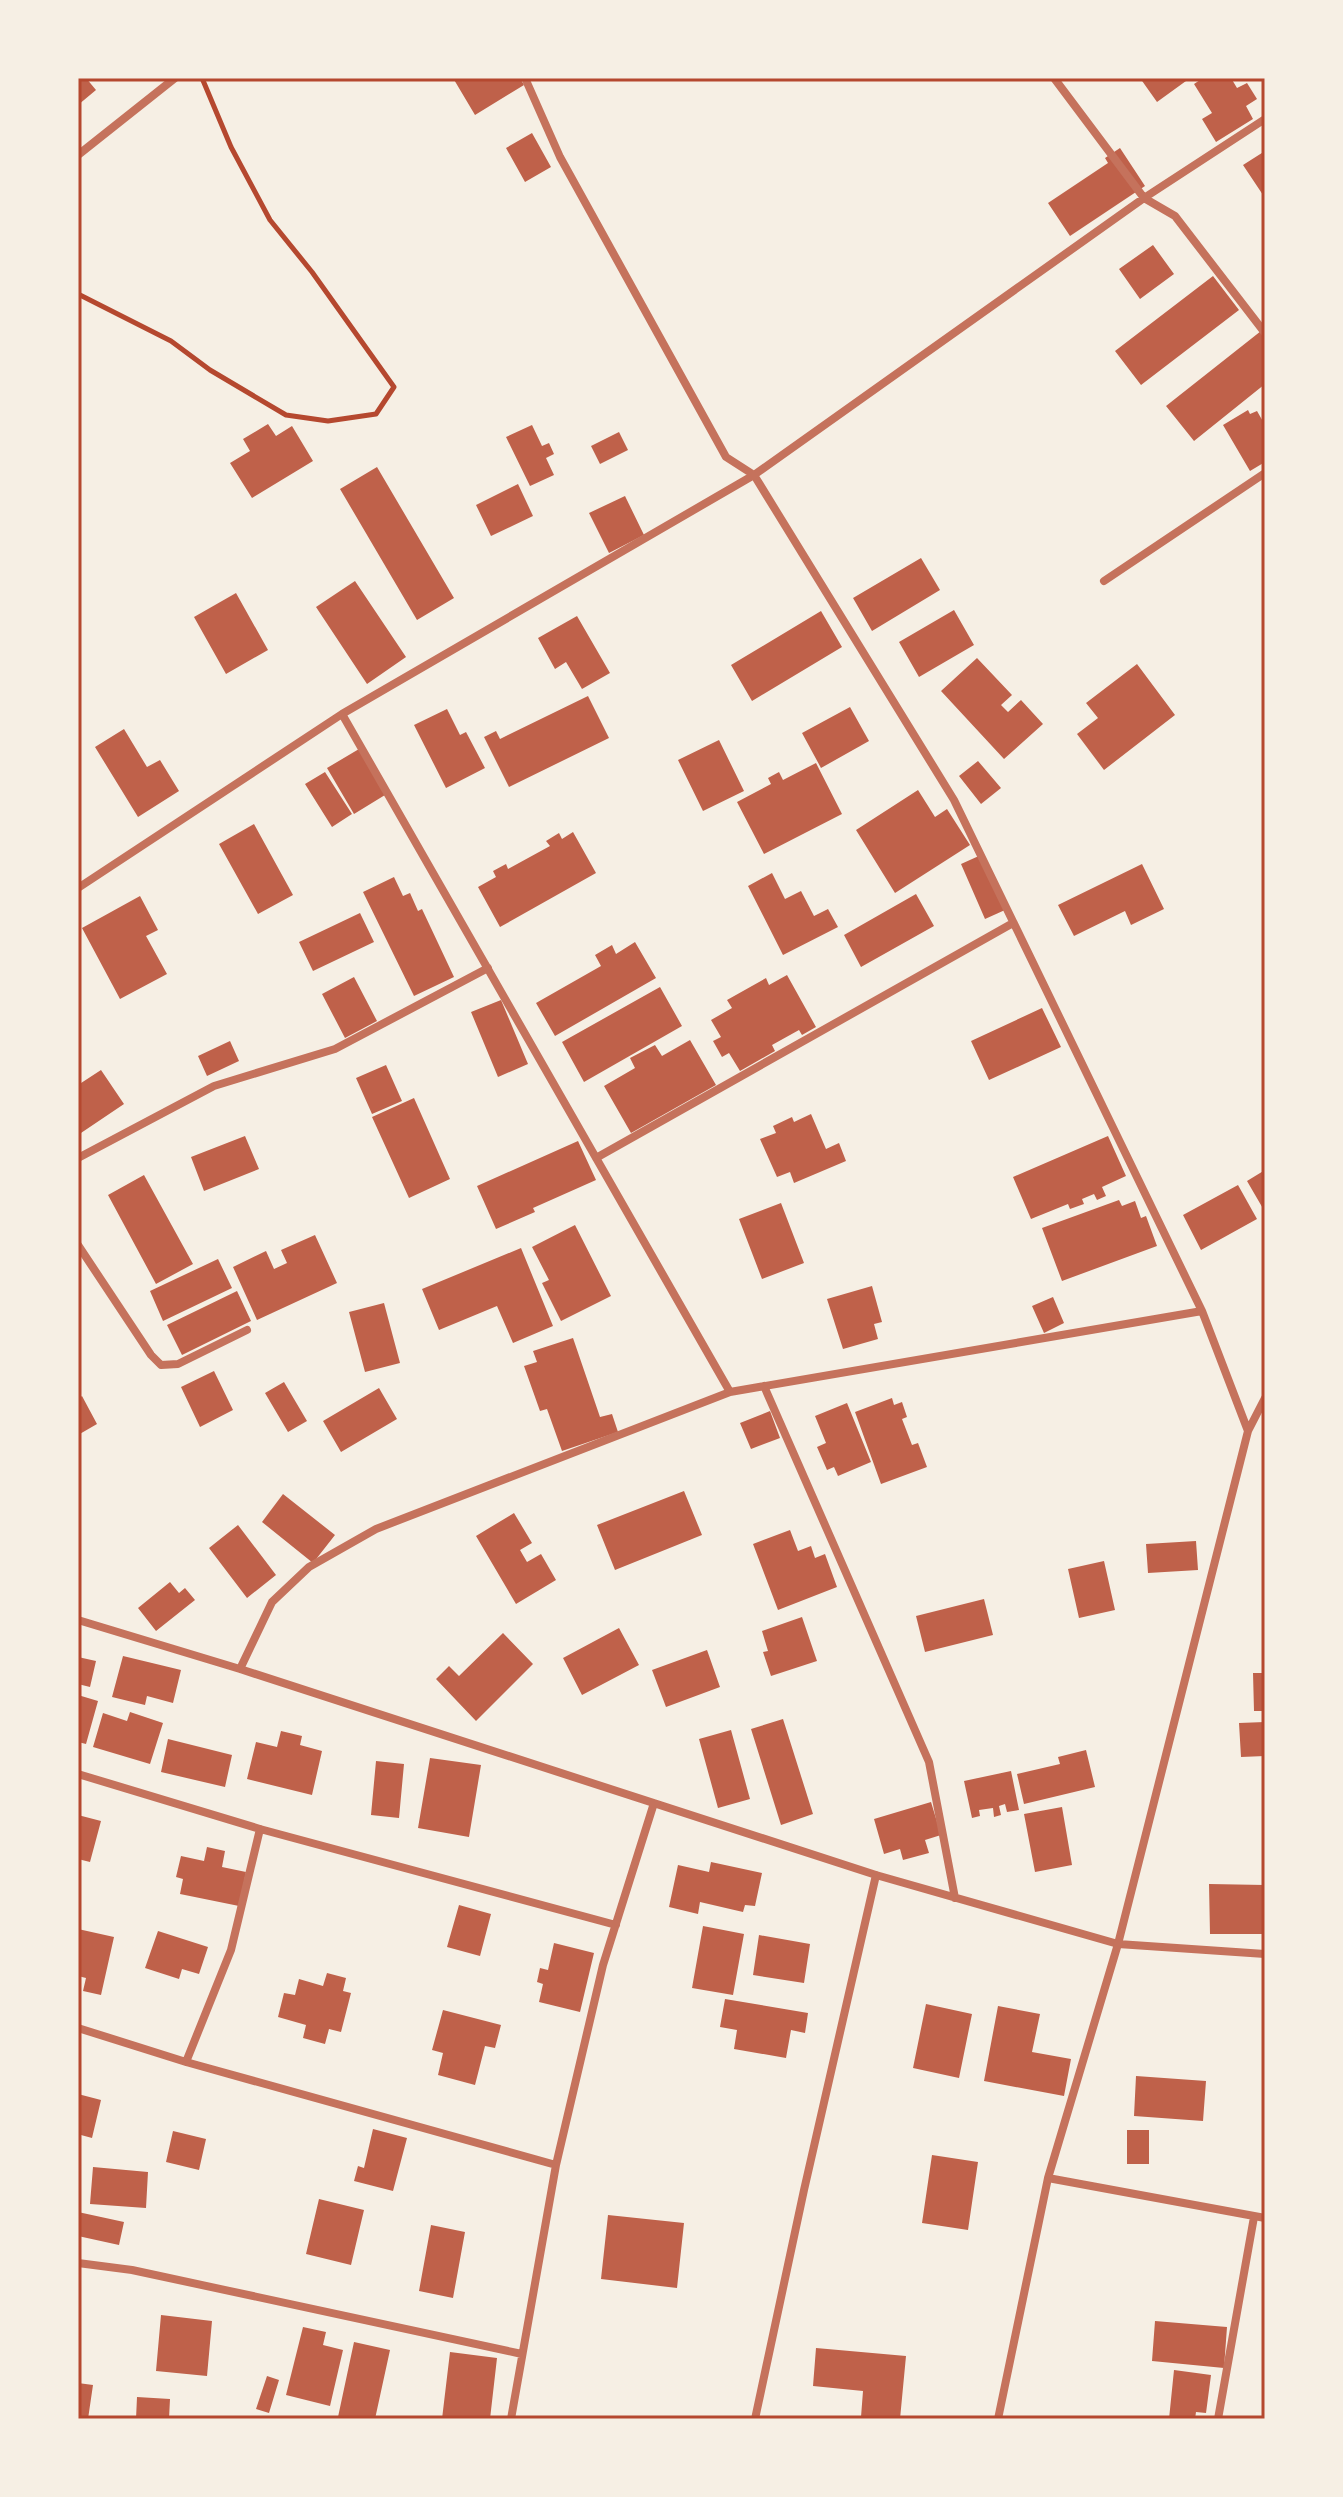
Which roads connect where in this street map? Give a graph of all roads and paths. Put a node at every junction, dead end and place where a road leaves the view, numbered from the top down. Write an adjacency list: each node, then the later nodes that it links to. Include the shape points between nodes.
1 (175, 78): 6 (street)
2 (202, 78): 8 (path, via 270,220 394,387 376,414 328,421 286,415 171,341)
3 (525, 78): 11 (street, via 560,157 726,457)
4 (1054, 78): 7 (street)
5 (1265, 119): 7 (street)
6 (78, 155)
7 (1144, 198): 9 (street, via 1175,216); 11 (street)
8 (78, 294)
9 (1265, 333)
10 (1265, 473): 12 (street)
11 (754, 475): 13 (street); 15 (street, via 954,800)
12 (1104, 581)
13 (342, 714): 14 (street); 16 (street)
14 (78, 888)
15 (1013, 923): 18 (street); 20 (street)
16 (488, 968): 17 (street, via 335,1049 214,1086); 18 (street)
17 (78, 1158)
18 (596, 1158): 23 (street)
19 (78, 1245): 21 (street, via 161,1365 178,1364)
20 (1202, 1311): 22 (street); 25 (street)
21 (247, 1330)
22 (764, 1386): 23 (street); 32 (street, via 929,1762)
23 (730, 1392): 27 (street, via 363,1536 309,1567 272,1602)
24 (1265, 1398): 25 (street)
25 (1248, 1431): 34 (street)
26 (78, 1620): 27 (street)
27 (240, 1669): 29 (street)
28 (78, 1774): 30 (street)
29 (654, 1803): 31 (street); 33 (street)
30 (260, 1829): 33 (street); 37 (street, via 231,1950)
31 (876, 1875): 32 (street); 45 (street)
32 (955, 1898): 34 (street)
33 (616, 1925): 38 (street)
34 (1118, 1944): 35 (street); 39 (street)
35 (1265, 1954)
36 (78, 2028): 37 (street)
37 (186, 2062): 38 (street)
38 (556, 2165): 43 (street)
39 (1048, 2178): 40 (street); 46 (street)
40 (1254, 2217): 41 (street); 47 (street)
41 (1265, 2218)
42 (78, 2263): 43 (street)
43 (522, 2354): 44 (street)
44 (511, 2419)
45 (755, 2419)
46 (998, 2419)
47 (1218, 2419)

